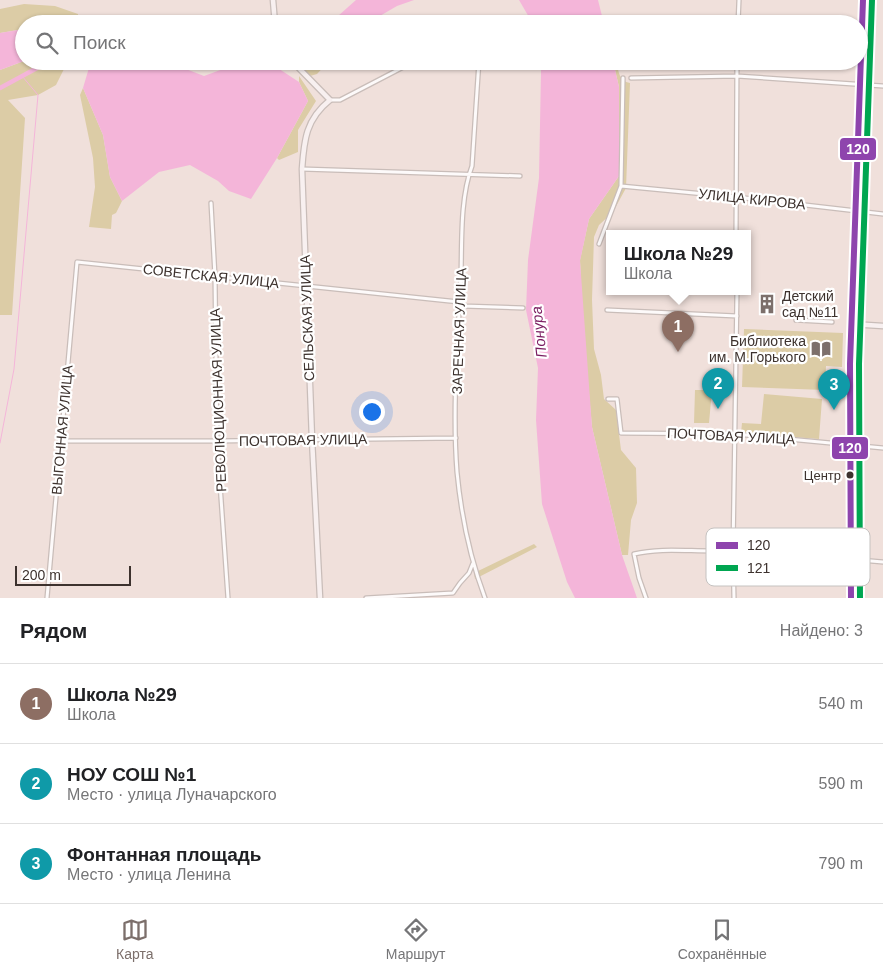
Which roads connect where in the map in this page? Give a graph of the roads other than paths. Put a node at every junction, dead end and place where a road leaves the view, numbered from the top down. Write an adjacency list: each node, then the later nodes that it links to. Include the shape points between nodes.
1 (273, 0): 4 (street)
2 (739, 0): 5 (street)
3 (863, 0): 6 (street)
4 (274, 15)
5 (738, 15)
6 (862, 15)
7 (301, 70): 17 (street)
8 (398, 70): 17 (street, via 340,100)
9 (477, 70): 19 (street, ЗАРЕЧНАЯ УЛИЦА)
10 (737, 70): 12 (street)
11 (860, 70): 15 (street)
12 (737, 76): 14 (street); 15 (street); 22 (street)
13 (624, 78): 21 (street)
14 (631, 78)
15 (860, 84): 16 (street); 24 (street)
16 (883, 86)
17 (330, 100): 18 (street, СЕЛЬСКАЯ УЛИЦА, via 321,107 304,139)
18 (302, 169): 19 (street); 30 (street, СЕЛЬСКАЯ УЛИЦА)
19 (470, 173): 20 (street); 32 (street, ЗАРЕЧНАЯ УЛИЦА, via 460,247)
20 (520, 176)
21 (621, 186): 22 (street, УЛИЦА КИРОВА); 27 (street)
22 (736, 197): 24 (street, УЛИЦА КИРОВА); 26 (street)
23 (210, 203): 29 (street, РЕВОЛЮЦИОННАЯ УЛИЦА)
24 (856, 210): 25 (street, УЛИЦА КИРОВА); 38 (street)
25 (883, 214)
26 (736, 230)
27 (599, 244)
28 (77, 262): 29 (street, СОВЕТСКАЯ УЛИЦА); 44 (street, ВЫГОННАЯ УЛИЦА)
29 (215, 276): 30 (street, СОВЕТСКАЯ УЛИЦА); 45 (street, РЕВОЛЮЦИОННАЯ УЛИЦА)
30 (306, 287): 32 (street, СОВЕТСКАЯ УЛИЦА); 43 (street, СЕЛЬСКАЯ УЛИЦА)
31 (737, 295): 35 (street)
32 (459, 302): 33 (street, СОВЕТСКАЯ УЛИЦА, via 463,306); 42 (street, ЗАРЕЧНАЯ УЛИЦА)
33 (523, 308)
34 (608, 310): 35 (street)
35 (737, 316): 41 (street)
36 (796, 320): 37 (street)
37 (832, 322)
38 (851, 324): 39 (street); 46 (street)
39 (883, 326)
40 (608, 399): 41 (street, ПОЧТОВАЯ УЛИЦА, via 617,399 621,432)
41 (735, 434): 46 (street, ПОЧТОВАЯ УЛИЦА); 48 (street)
42 (456, 438): 43 (street, ПОЧТОВАЯ УЛИЦА); 52 (street, ЗАРЕЧНАЯ УЛИЦА, via 457,473)
43 (312, 439): 45 (street, ПОЧТОВАЯ УЛИЦА); 56 (street, СЕЛЬСКАЯ УЛИЦА)
44 (61, 441): 45 (street, ПОЧТОВАЯ УЛИЦА); 54 (street, ВЫГОННАЯ УЛИЦА)
45 (217, 441): 55 (street, РЕВОЛЮЦИОННАЯ УЛИЦА)
46 (850, 445): 47 (street, ПОЧТОВАЯ УЛИЦА); 49 (street)
47 (883, 448)
48 (734, 528)
49 (851, 528)
50 (706, 551): 59 (street, via 652,550 634,554)
51 (870, 560): 53 (street)
52 (474, 562): 57 (street, via 453,593); 58 (street, ЗАРЕЧНАЯ УЛИЦА)
53 (883, 562)
54 (47, 598)
55 (228, 598)
56 (320, 598)
57 (366, 598)
58 (484, 598)
59 (646, 598)

